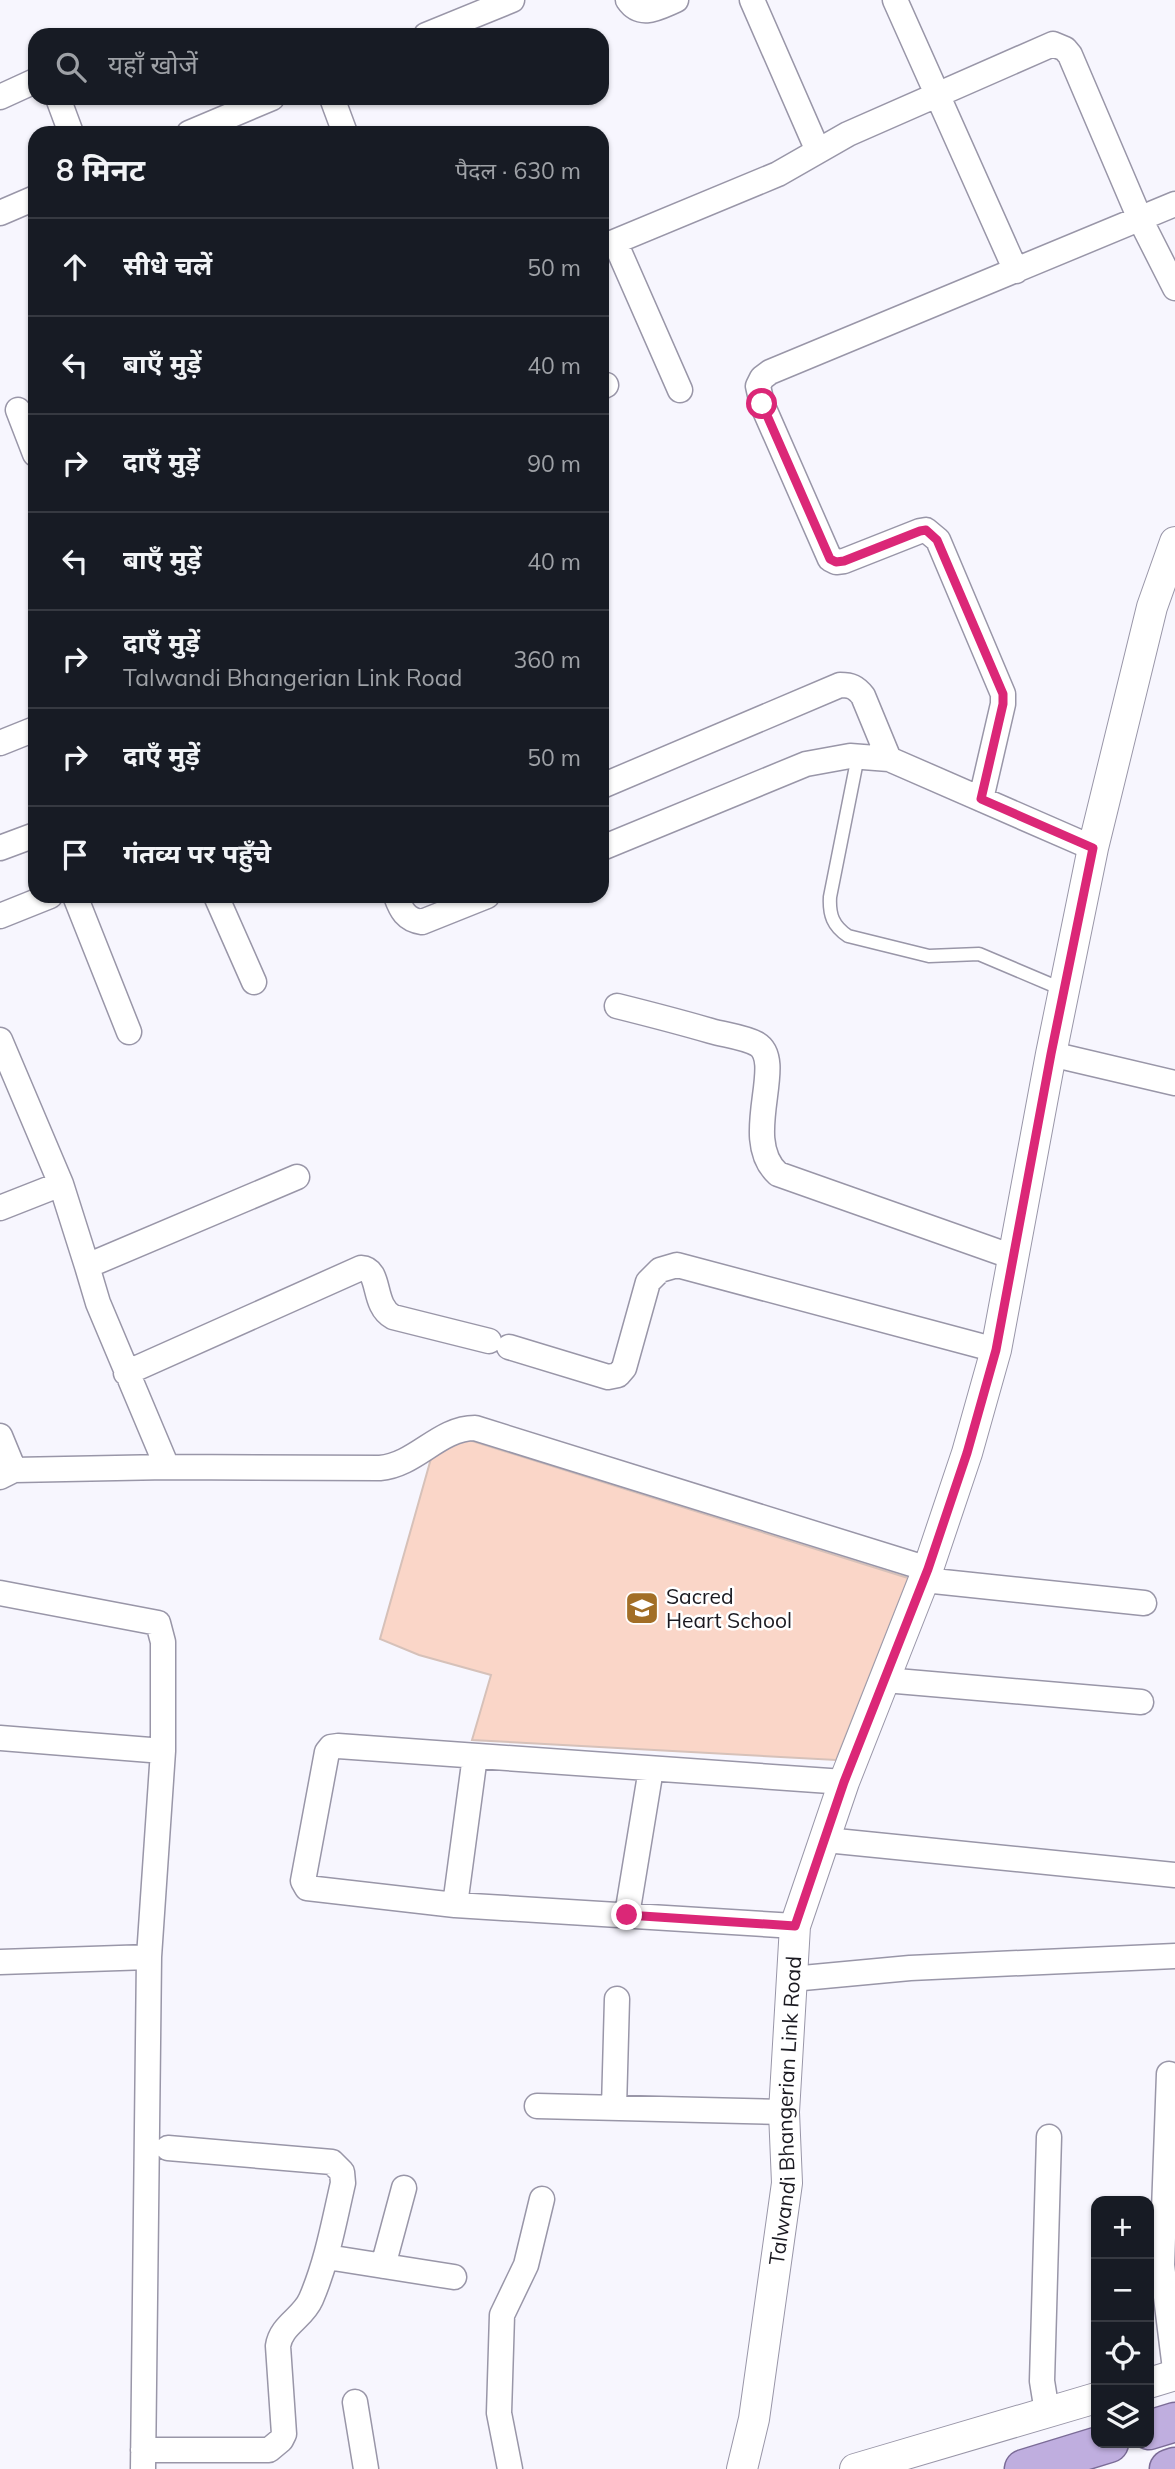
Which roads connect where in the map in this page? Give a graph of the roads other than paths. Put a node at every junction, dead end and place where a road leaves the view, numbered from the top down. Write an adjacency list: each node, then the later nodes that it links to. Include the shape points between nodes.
1 (512, 0): 6 (street)
2 (628, 0): 3 (street, via 648,11)
3 (676, 0)
4 (752, 0): 16 (street)
5 (895, 0): 8 (street)
6 (443, 28)
7 (28, 83): 9 (street)
8 (936, 95): 16 (street); 20 (street, via 1045,46 1065,49); 23 (street)
9 (0, 97)
10 (61, 105): 13 (street)
11 (255, 105): 14 (street)
12 (335, 105): 15 (street)
13 (68, 126)
14 (206, 126)
15 (342, 126)
16 (818, 150): 21 (street, via 778,174)
17 (28, 201): 19 (street)
18 (1175, 204): 20 (street)
19 (0, 213)
20 (1140, 219): 23 (street); 24 (street)
21 (609, 244)
22 (609, 246): 25 (street)
23 (1016, 271): 34 (street, via 770,372 758,386 830,559 844,561 920,531 926,530 937,540 1003,694)
24 (1175, 288)
25 (680, 390)
26 (18, 410): 27 (street)
27 (28, 436)
28 (1175, 542): 38 (street, Talwandi Bhangerian Link Road, via 1152,607)
29 (28, 732): 30 (street)
30 (0, 743)
31 (858, 756): 32 (street); 36 (street, via 806,764); 46 (lane, via 830,897 829,911 838,929 848,936 916,954 979,954)
32 (889, 759): 33 (street, via 863,696 858,689 840,685); 34 (street)
33 (609, 783)
34 (981, 799): 38 (street)
35 (28, 838): 37 (street)
36 (609, 845)
37 (0, 848)
38 (1093, 848): 46 (street, Talwandi Bhangerian Link Road)
39 (32, 903): 44 (street)
40 (78, 903): 48 (street)
41 (219, 903): 45 (street)
42 (399, 903): 43 (street, via 405,915 422,922)
43 (470, 903)
44 (0, 916)
45 (254, 982)
46 (1064, 990): 50 (street, Talwandi Bhangerian Link Road)
47 (617, 1006): 55 (street, via 745,1040 765,1051 768,1072 762,1147 765,1159 778,1174)
48 (129, 1032)
49 (0, 1040): 53 (street)
50 (1051, 1054): 51 (street); 55 (street, Talwandi Bhangerian Link Road)
51 (1175, 1083)
52 (297, 1177): 56 (street)
53 (61, 1184): 54 (street); 56 (street)
54 (0, 1208)
55 (1013, 1257): 57 (street, Talwandi Bhangerian Link Road)
56 (88, 1266): 58 (street)
57 (996, 1350): 58 (street, via 677,1265 660,1269 648,1282 624,1368 608,1377 393,1317 381,1307 372,1272 361,1268); 62 (street, Talwandi Bhangerian Link Road)
58 (126, 1373): 60 (street)
59 (0, 1436): 61 (street)
60 (167, 1467): 61 (street); 62 (street, via 390,1467 457,1430 475,1428)
61 (7, 1474)
62 (926, 1575): 64 (street); 65 (street, Talwandi Bhangerian Link Road)
63 (0, 1593): 68 (street, via 158,1623 163,1642)
64 (1144, 1603)
65 (885, 1680): 66 (street); 71 (street, Talwandi Bhangerian Link Road)
66 (1141, 1702)
67 (0, 1738): 68 (street)
68 (163, 1751): 78 (street)
69 (475, 1756): 70 (street); 74 (street); 74 (street, via 331,1747 303,1881 311,1889)
70 (651, 1769): 71 (street); 75 (street)
71 (844, 1782): 72 (street, Talwandi Bhangerian Link Road)
72 (826, 1840): 73 (street); 76 (street, Talwandi Bhangerian Link Road)
73 (1175, 1875)
74 (455, 1905): 75 (street)
75 (627, 1915): 76 (street)
76 (795, 1926): 80 (street, Talwandi Bhangerian Link Road)
77 (1175, 1955): 80 (street, via 910,1968)
78 (149, 1957): 79 (street); 102 (street)
79 (0, 1962)
80 (792, 1979): 85 (street, Talwandi Bhangerian Link Road)
81 (617, 1999): 84 (street)
82 (1169, 2074): 93 (street, via 1162,2265)
83 (537, 2106): 84 (street)
84 (614, 2108): 85 (street)
85 (784, 2112): 106 (street, Talwandi Bhangerian Link Road, via 787,2183 754,2419)
86 (1049, 2137): 98 (street, via 1042,2381)
87 (168, 2148): 90 (street, via 317,2159 339,2166 343,2183)
88 (404, 2189): 91 (street)
89 (542, 2199): 105 (street, via 526,2265 502,2315 499,2413)
90 (327, 2257): 91 (street); 102 (street, via 305,2311 279,2336 281,2440 269,2450)
91 (383, 2266): 92 (street)
92 (454, 2277)
93 (1175, 2369)
94 (1175, 2375): 95 (street)
95 (1154, 2381)
96 (1091, 2399): 98 (street)
97 (355, 2402): 104 (street)
98 (1047, 2412): 107 (street)
99 (1175, 2422): 100 (highway)
100 (1154, 2428)
101 (1093, 2448): 108 (highway)
102 (143, 2460)
103 (1175, 2467): 109 (highway)
104 (366, 2469)
105 (510, 2469)
106 (742, 2469)
107 (855, 2469)
108 (1024, 2469)
109 (1169, 2469)

